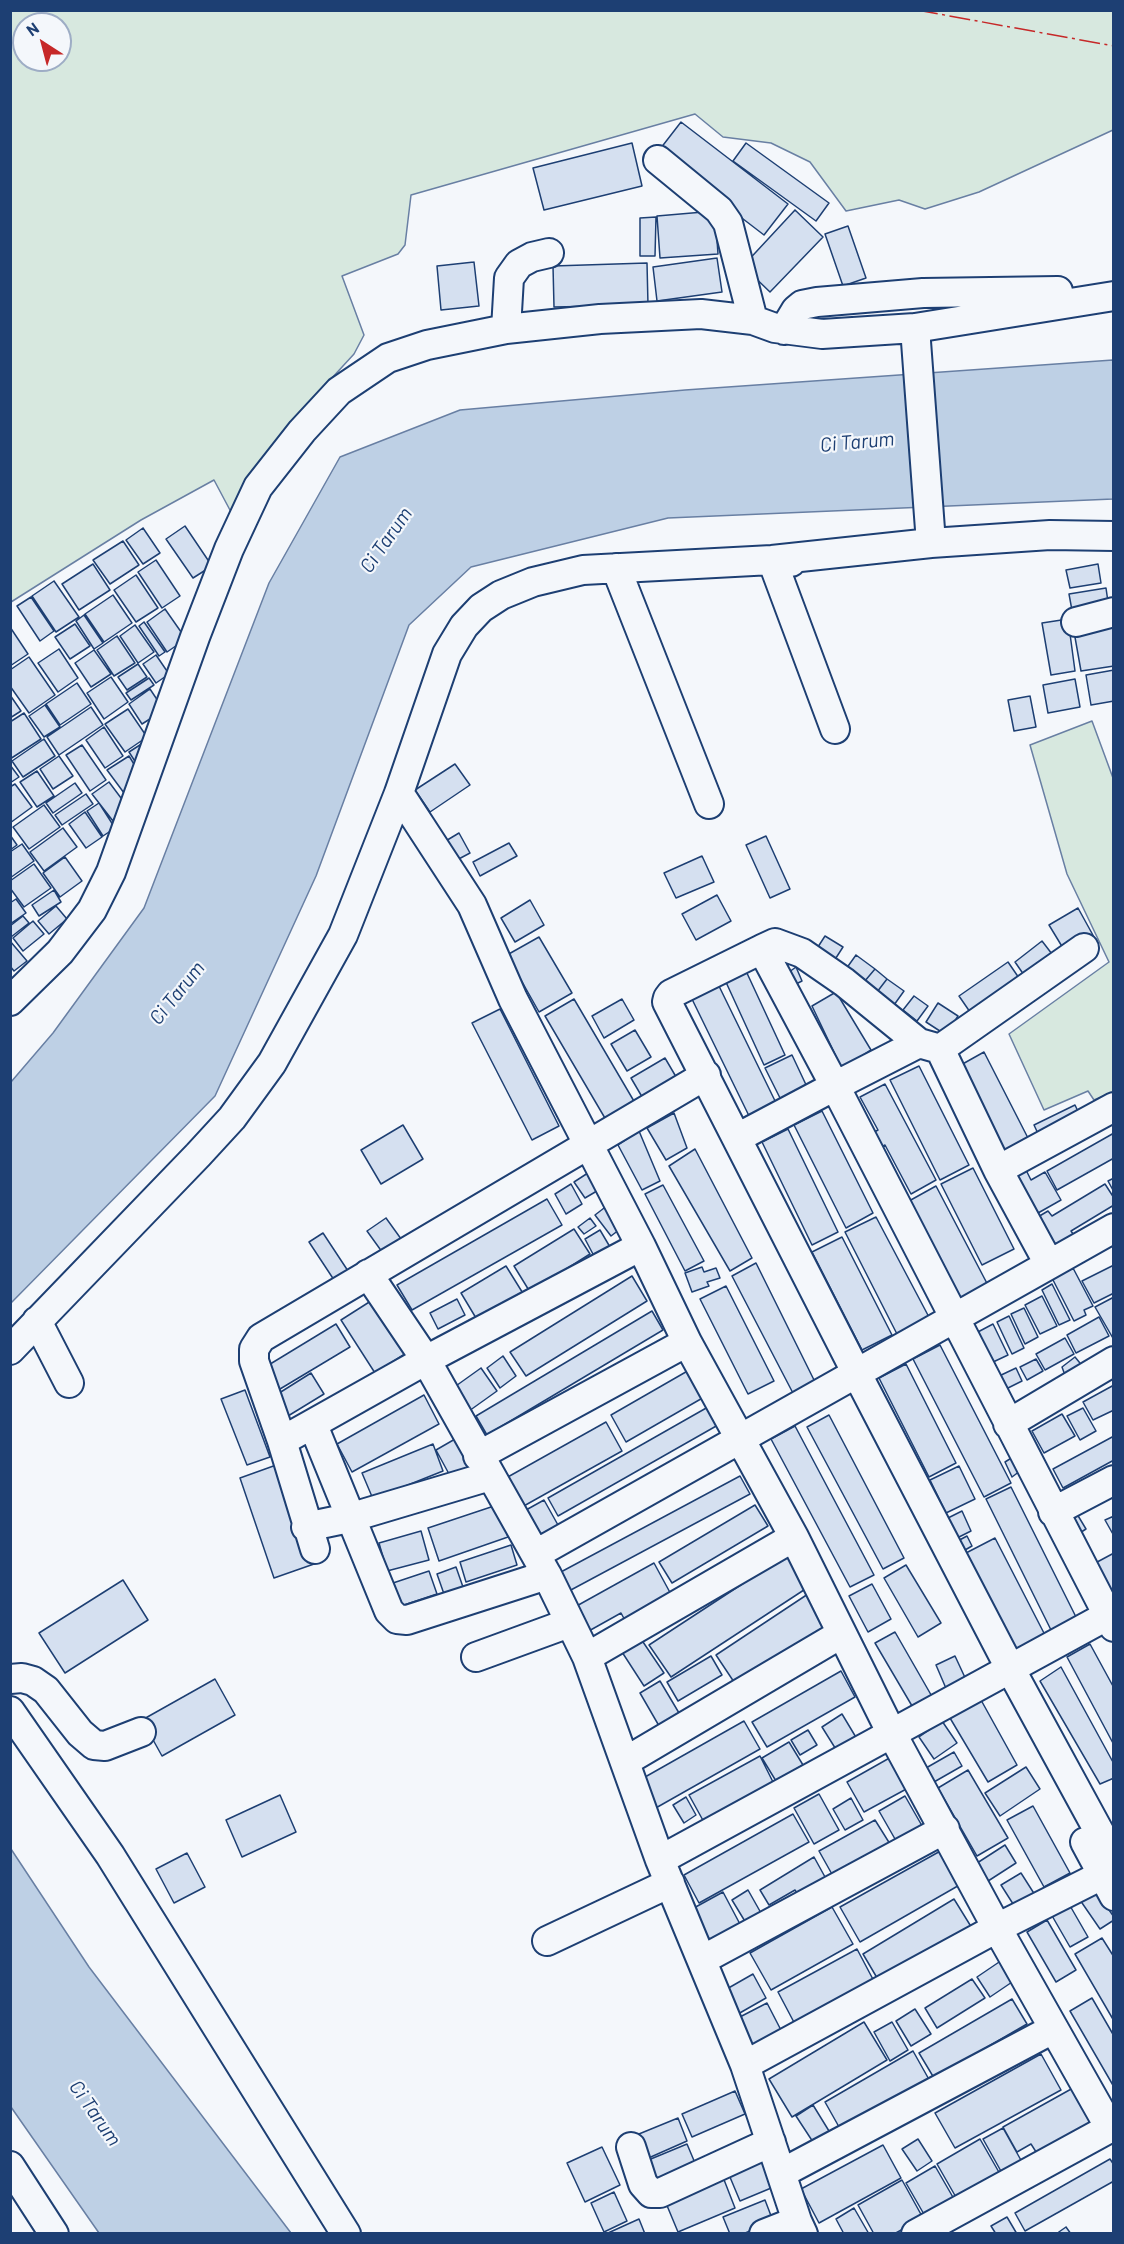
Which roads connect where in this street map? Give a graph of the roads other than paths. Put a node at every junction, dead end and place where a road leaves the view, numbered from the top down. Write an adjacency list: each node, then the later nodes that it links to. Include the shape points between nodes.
1 (658, 160): 4 (street, via 719,210 728,223)
2 (549, 253): 5 (street, via 519,264 509,278)
3 (1104, 297): 6 (street, via 997,291 817,302 796,310); 7 (street)
4 (753, 320): 5 (street, via 701,314 652,315); 6 (street)
5 (506, 329): 19 (street, via 428,345 388,358 339,391 258,487 195,637 111,872 92,910 60,952)
6 (784, 330): 7 (street)
7 (916, 334): 8 (street)
8 (930, 536): 9 (street); 10 (street)
9 (1100, 537): 10 (street, via 969,558 840,566)
10 (772, 560): 11 (street); 14 (street)
11 (616, 568): 15 (street, via 583,570 532,582 501,595 469,620 447,654); 16 (street)
12 (1113, 612): 13 (street)
13 (1076, 622)
14 (835, 729)
15 (399, 793): 26 (street, via 472,904 513,999); 34 (street, via 343,935 272,1063 232,1118)
16 (709, 804)
17 (1084, 948): 21 (street)
18 (762, 949): 21 (street, via 775,943 802,953); 22 (street, via 668,998); 23 (street)
19 (10, 1001)
20 (655, 1019): 22 (street)
21 (930, 1046): 23 (street); 27 (street)
22 (698, 1080): 25 (street); 26 (street); 29 (street)
23 (835, 1086): 25 (street); 33 (street)
24 (1113, 1107): 27 (street)
25 (737, 1138): 29 (street)
26 (586, 1144): 30 (street); 32 (street)
27 (998, 1170): 31 (street)
28 (1113, 1228): 31 (street)
29 (782, 1244): 39 (street)
30 (640, 1246): 35 (street); 37 (street)
31 (1049, 1264): 33 (street)
32 (368, 1274): 37 (street); 44 (street, via 261,1338 254,1349 254,1361)
33 (955, 1316): 39 (street); 41 (street)
34 (37, 1321): 36 (street); 40 (street)
35 (687, 1342): 43 (street); 45 (street)
36 (10, 1350)
37 (426, 1360): 42 (street); 45 (street)
38 (1113, 1361): 41 (street)
39 (850, 1375): 43 (street); 56 (street)
40 (69, 1383)
41 (1008, 1424): 47 (street)
42 (313, 1425): 44 (street); 48 (street)
43 (741, 1439): 49 (street); 50 (street)
44 (282, 1441): 48 (street, via 311,1538)
45 (484, 1466): 48 (street); 50 (street)
46 (1113, 1480): 47 (street)
47 (1053, 1512): 51 (street)
48 (349, 1518): 50 (street, via 389,1611 397,1619 407,1620)
49 (794, 1537): 53 (street); 54 (street)
50 (541, 1564): 52 (street)
51 (1111, 1618): 56 (street)
52 (569, 1623): 54 (street); 55 (street)
53 (841, 1634): 60 (street); 61 (street)
54 (587, 1657): 61 (street)
55 (476, 1658)
56 (1005, 1673): 60 (street); 64 (street)
57 (10, 1679): 59 (street, via 33,1681 46,1690 94,1745 105,1746)
58 (10, 1711): 77 (street, via 110,1856)
59 (141, 1732)
60 (891, 1732): 62 (street); 63 (street)
61 (626, 1761): 63 (street)
62 (945, 1829): 65 (street); 67 (street)
63 (665, 1871): 66 (street); 67 (street)
64 (1111, 1875): 65 (street)
65 (997, 1929): 68 (street); 69 (street)
66 (547, 1941)
67 (702, 1960): 69 (street)
68 (1053, 2029): 70 (street); 74 (street)
69 (745, 2065): 71 (street)
70 (1112, 2130): 79 (street)
71 (771, 2142): 72 (street, via 660,2193 651,2193 643,2184); 74 (street)
72 (631, 2147)
73 (10, 2166): 76 (street)
74 (782, 2173): 75 (street)
75 (800, 2227): 78 (street)
76 (54, 2234)
77 (346, 2234)
78 (764, 2234)
79 (916, 2234)

